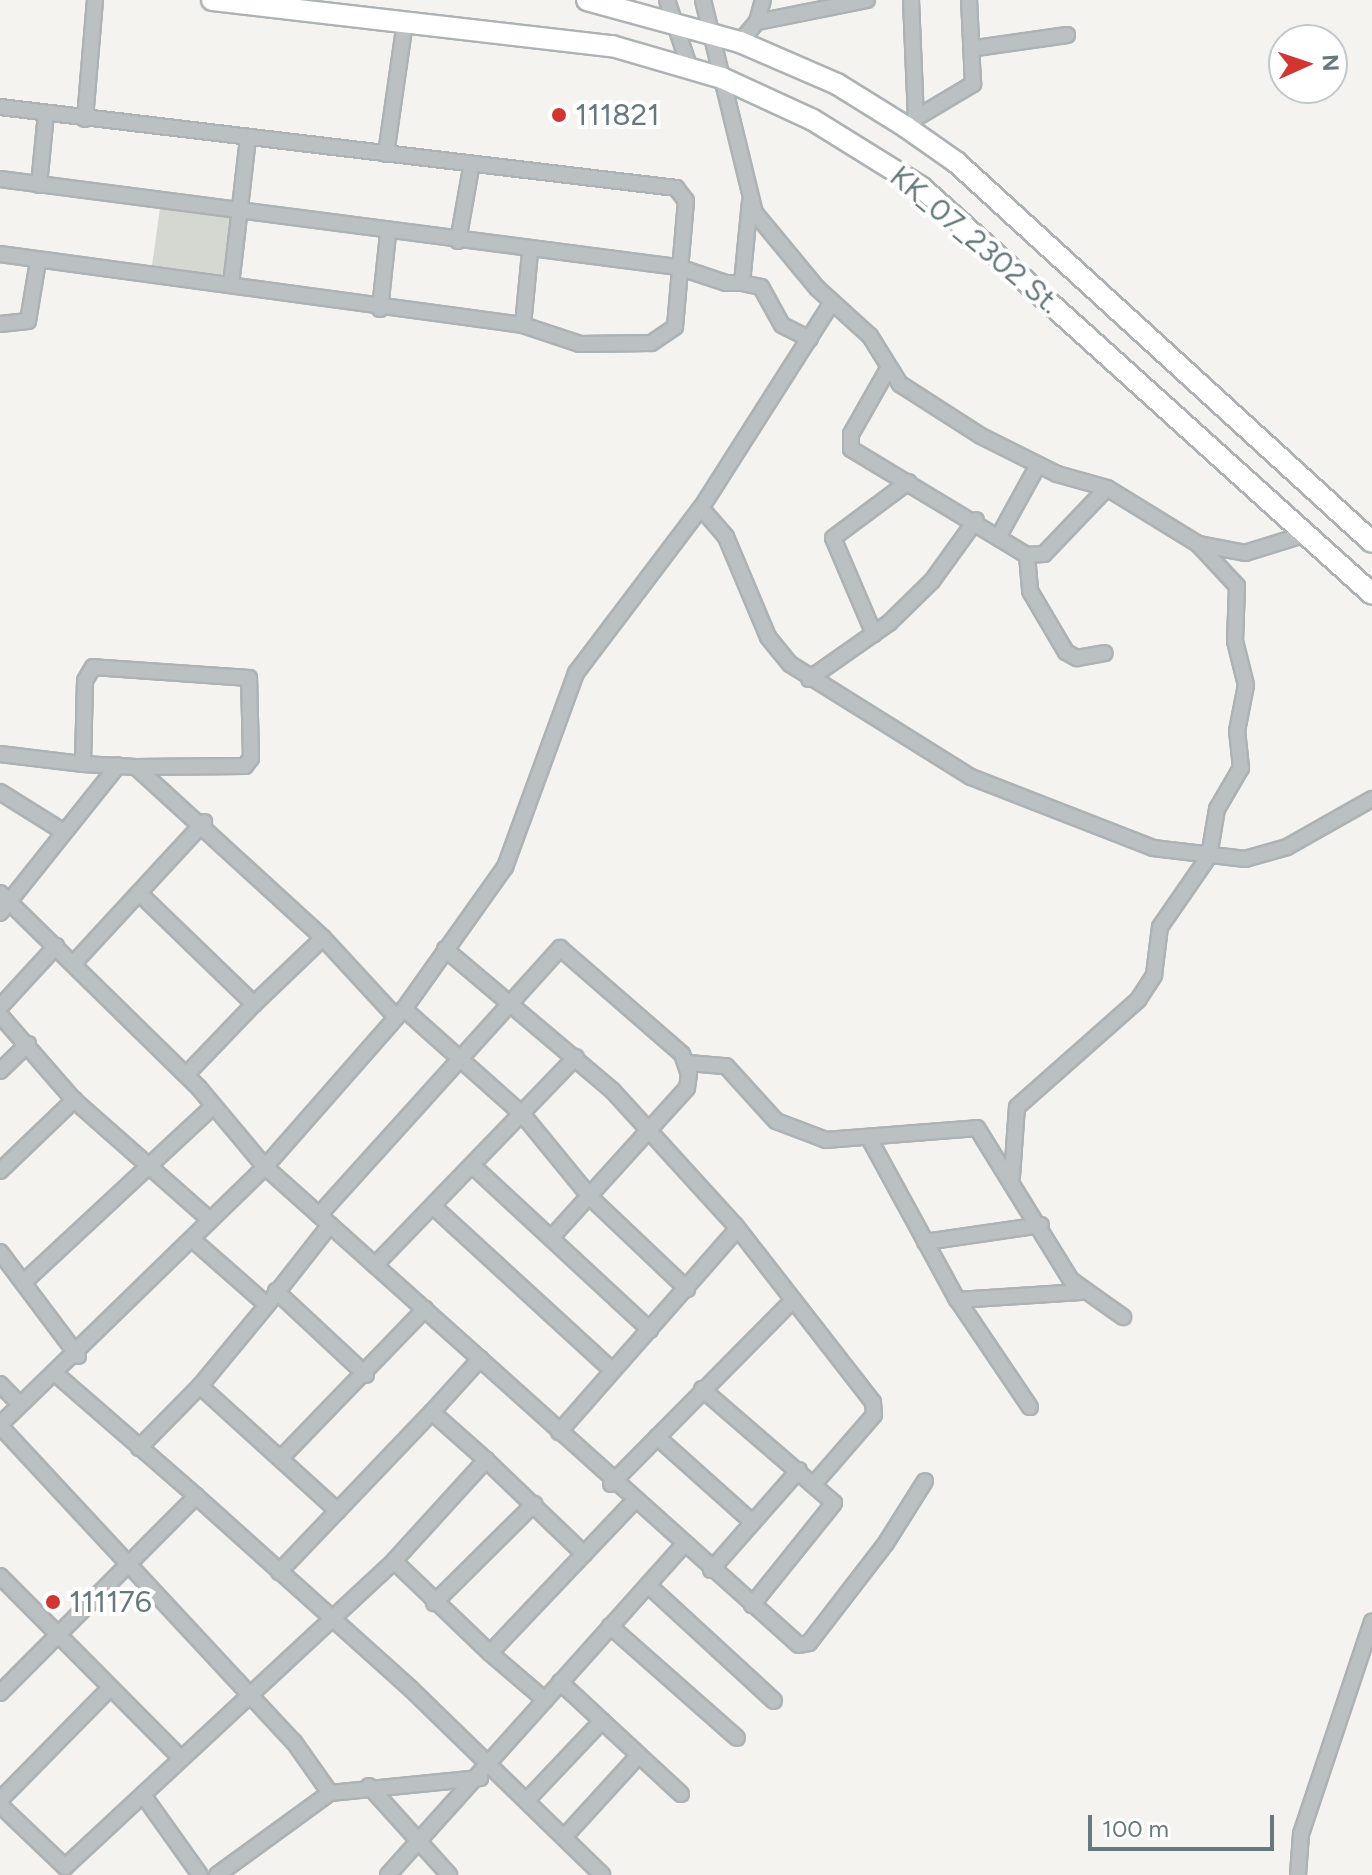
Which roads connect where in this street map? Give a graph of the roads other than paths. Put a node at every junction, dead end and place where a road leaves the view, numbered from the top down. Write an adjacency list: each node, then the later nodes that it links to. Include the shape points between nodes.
1 (95, 0): 20 (street)
2 (212, 0): 10 (main road, KK_07_2302 St.)
3 (587, 0): 11 (main road, KK_07_2302 St.)
4 (667, 0): 11 (street)
5 (703, 0): 12 (street)
6 (863, 0): 9 (street)
7 (911, 0): 21 (street)
8 (969, 0): 15 (street)
9 (759, 6): 14 (street)
10 (405, 22): 16 (main road, KK_07_2302 St., via 612,46); 23 (street)
11 (679, 23): 12 (main road, KK_07_2302 St.); 16 (street)
12 (715, 35): 14 (main road, KK_07_2302 St.); 17 (street)
13 (1067, 35): 15 (street)
14 (740, 42): 21 (main road, KK_07_2302 St.)
15 (976, 48): 21 (street, via 968,91)
16 (690, 69): 17 (main road, KK_07_2302 St.)
17 (722, 78): 27 (street, via 736,111); 49 (main road, KK_07_2302 St., via 813,120 921,187)
18 (0, 107): 19 (street)
19 (46, 114): 20 (street); 26 (street)
20 (85, 119): 22 (street)
21 (914, 121): 50 (main road, KK_07_2302 St.)
22 (248, 139): 23 (street); 28 (street)
23 (386, 154): 24 (street)
24 (471, 168): 30 (street); 34 (street, via 681,190)
25 (0, 179): 26 (street)
26 (39, 185): 28 (street)
27 (751, 200): 35 (street); 37 (street, via 761,224)
28 (240, 212): 29 (street); 36 (street)
29 (388, 234): 30 (street); 38 (street)
30 (458, 241): 31 (street)
31 (530, 252): 34 (street); 40 (street)
32 (0, 254): 33 (street)
33 (38, 261): 36 (street); 39 (street, via 28,321)
34 (678, 267): 35 (street); 40 (street, via 675,327 661,341 595,346)
35 (742, 283): 41 (street, via 761,287 782,325)
36 (231, 285): 38 (street)
37 (832, 302): 41 (street); 42 (street, via 870,336)
38 (380, 309): 40 (street)
39 (0, 324)
40 (523, 325)
41 (810, 339): 46 (street)
42 (888, 369): 43 (street, via 981,436); 44 (street, via 848,443)
43 (1038, 465): 45 (street); 48 (street)
44 (908, 482): 47 (street); 54 (street, via 833,538)
45 (1107, 488): 51 (street); 52 (street, via 1044,554)
46 (701, 508): 56 (street, via 726,537 768,637); 71 (street, via 576,673 519,837)
47 (976, 520): 48 (street); 54 (street, via 932,581)
48 (1000, 534): 52 (street)
49 (1306, 534): 51 (street, via 1245,553); 53 (main road, KK_07_2302 St.)
50 (1372, 542)
51 (1198, 544): 65 (street, via 1237,586 1235,641 1246,685 1237,731 1241,768 1217,809)
52 (1027, 555): 55 (street, via 1030,591 1066,652 1077,658)
53 (1372, 594)
54 (874, 634): 56 (street)
55 (1105, 653)
56 (809, 679): 65 (street, via 971,777 1153,848)
57 (0, 754): 58 (street)
58 (83, 764): 59 (street); 60 (street, via 85,681 93,667 249,678 251,758 245,766)
59 (118, 765): 60 (street); 64 (street)
60 (136, 767): 63 (street)
61 (0, 792): 64 (street)
62 (1372, 799): 65 (street, via 1265,856)
63 (204, 822): 66 (street); 69 (street)
64 (64, 832): 67 (street)
65 (1209, 856): 93 (street, via 1160,927 1154,975 1138,1000 1017,1107 1010,1124)
66 (139, 893): 72 (street); 74 (street)
67 (5, 896): 68 (street); 70 (street)
68 (0, 913)
69 (323, 938): 74 (street); 76 (street)
70 (56, 946): 72 (street); 75 (street)
71 (445, 949): 73 (street); 76 (street)
72 (74, 963): 83 (street)
73 (509, 1000): 79 (street); 80 (street); 81 (street, via 560,948)
74 (254, 1004): 83 (street)
75 (0, 1007)
76 (399, 1013): 80 (street); 90 (street)
77 (0, 1015): 78 (street)
78 (28, 1044): 82 (street); 84 (street)
79 (576, 1057): 86 (street); 87 (street)
80 (465, 1060): 86 (street); 97 (street)
81 (688, 1063): 87 (street, via 687,1088); 88 (street, via 726,1066 796,1132 826,1140)
82 (0, 1071)
83 (186, 1075): 85 (street)
84 (74, 1100): 89 (street); 92 (street)
85 (213, 1106): 89 (street); 90 (street)
86 (523, 1115): 91 (street); 94 (street)
87 (645, 1133): 94 (street); 99 (street)
88 (869, 1138): 93 (street, via 977,1128); 102 (street)
89 (149, 1159): 96 (street); 105 (street)
90 (265, 1167): 96 (street); 97 (street)
91 (474, 1167): 95 (street); 100 (street)
92 (0, 1171)
93 (1012, 1176): 98 (street)
94 (590, 1197): 100 (street); 106 (street)
95 (435, 1208): 104 (street); 117 (street)
96 (210, 1220): 101 (street)
97 (324, 1220): 104 (street); 107 (street)
98 (1041, 1225): 102 (street); 108 (street)
99 (735, 1232): 106 (street); 109 (street)
100 (552, 1237): 114 (street)
101 (193, 1240): 111 (street); 115 (street)
102 (925, 1242): 110 (street)
103 (0, 1252): 105 (street)
104 (375, 1265): 112 (street)
105 (25, 1281): 115 (street)
106 (687, 1289): 114 (street)
107 (276, 1291): 111 (street); 119 (street)
108 (1081, 1292): 110 (street); 113 (street)
109 (793, 1300): 122 (street); 135 (street, via 875,1409)
110 (957, 1300): 124 (street)
111 (267, 1305): 121 (street)
112 (425, 1309): 116 (street); 119 (street)
113 (1123, 1317)
114 (650, 1330): 117 (street)
115 (78, 1356): 118 (street)
116 (480, 1359): 125 (street); 127 (street)
117 (611, 1369): 127 (street)
118 (57, 1375): 123 (street); 129 (street)
119 (366, 1375): 130 (street)
120 (0, 1384): 123 (street)
121 (200, 1386): 129 (street); 130 (street)
122 (702, 1389): 128 (street); 132 (street)
123 (19, 1404): 126 (street)
124 (1030, 1407)
125 (432, 1412): 131 (street); 139 (street)
126 (0, 1426): 144 (street)
127 (559, 1432): 134 (street)
128 (657, 1437): 134 (street); 140 (street)
129 (139, 1448): 136 (street)
130 (282, 1457): 139 (street)
131 (486, 1460): 138 (street); 143 (street)
132 (799, 1470): 135 (street); 140 (street)
133 (925, 1481): 150 (street, via 809,1643 799,1645)
134 (611, 1484): 137 (street)
135 (814, 1484): 150 (street, via 832,1498 833,1509)
136 (196, 1496): 144 (street); 146 (street)
137 (634, 1501): 141 (street); 142 (street)
138 (534, 1504): 142 (street); 149 (street)
139 (338, 1511): 146 (street)
140 (752, 1522): 145 (street)
141 (682, 1547): 145 (street); 148 (street)
142 (584, 1554): 155 (street)
143 (394, 1561): 149 (street); 151 (street)
144 (124, 1562): 154 (street); 160 (street)
145 (711, 1570): 150 (street)
146 (279, 1572): 151 (street)
147 (0, 1576): 154 (street)
148 (648, 1585): 153 (street); 162 (street)
149 (434, 1603): 155 (street)
150 (752, 1605)
151 (332, 1619): 160 (street); 167 (street)
152 (1372, 1622): 156 (street)
153 (610, 1626): 157 (street); 164 (street)
154 (57, 1635): 158 (street); 159 (street)
155 (490, 1653): 161 (street)
156 (1367, 1653): 182 (street, via 1301,1834)
157 (560, 1682): 161 (street); 163 (street)
158 (110, 1688): 166 (street); 173 (street)
159 (1, 1689)
160 (248, 1697): 166 (street); 169 (street, via 294,1742)
161 (545, 1700): 167 (street)
162 (774, 1701)
163 (602, 1721): 165 (street); 172 (street)
164 (737, 1738)
165 (639, 1755): 170 (street); 174 (street)
166 (181, 1758): 171 (street)
167 (485, 1773): 168 (street); 172 (street); 175 (street)
168 (369, 1786): 169 (street); 175 (street)
169 (330, 1793): 178 (street)
170 (681, 1794)
171 (143, 1795): 176 (street); 177 (street)
172 (527, 1800): 174 (street)
173 (0, 1802): 176 (street)
174 (566, 1835): 181 (street)
175 (418, 1843): 179 (street); 180 (street)
176 (68, 1871)
177 (200, 1875)
178 (217, 1875)
179 (388, 1875)
180 (449, 1875)
181 (602, 1875)
182 (1298, 1875)

